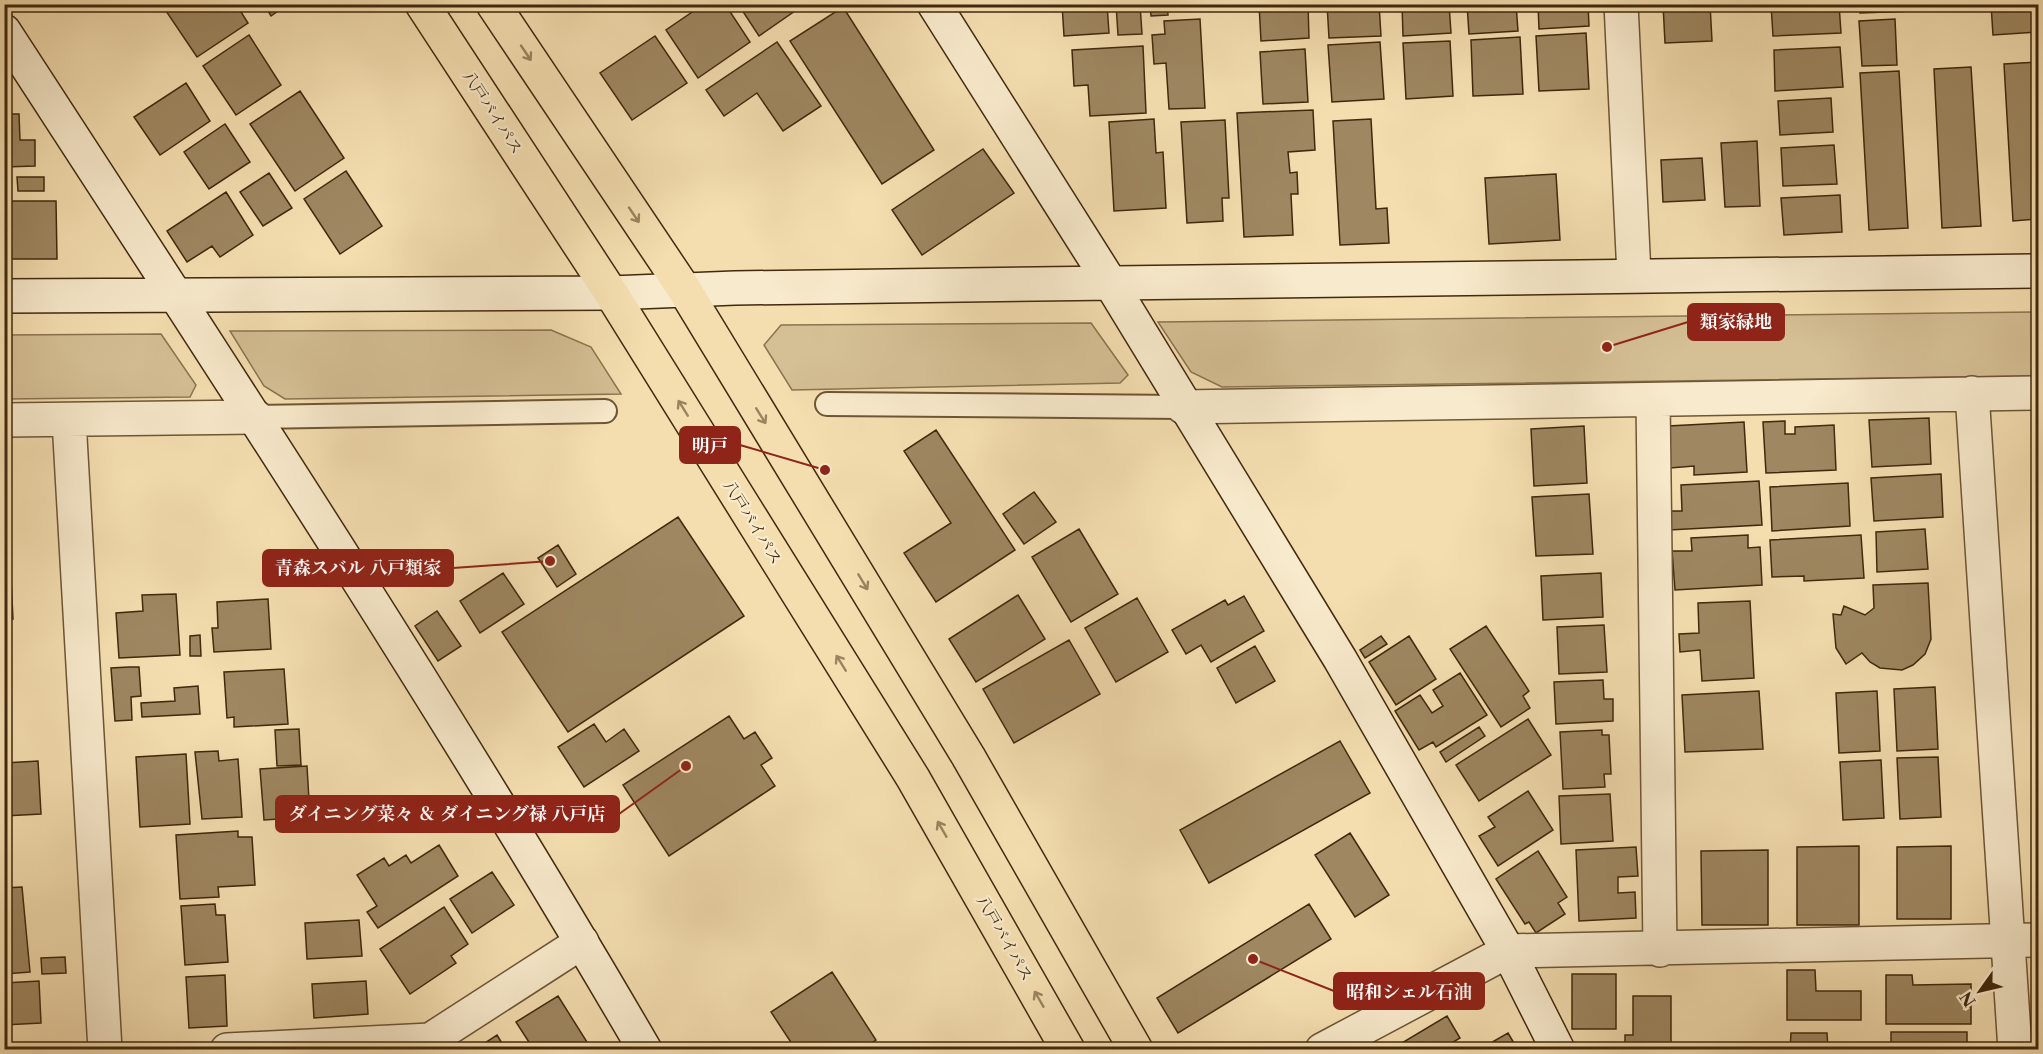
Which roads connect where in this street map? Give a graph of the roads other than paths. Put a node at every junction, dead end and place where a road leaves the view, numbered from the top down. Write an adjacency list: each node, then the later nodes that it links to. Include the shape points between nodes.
1 (422, 4): 10 (highway, 八戸バイパス)
2 (493, 4): 9 (highway, one-way to 9)
3 (934, 4): 8 (street)
4 (1621, 4): 7 (street)
5 (4, 32): 11 (street)
6 (2038, 272): 7 (street)
7 (1634, 275): 8 (street)
8 (1111, 284): 9 (street); 17 (street)
9 (684, 290): 10 (street); 31 (highway, one-way to 31, via 968,756)
10 (611, 293): 11 (street); 30 (highway, 八戸バイパス, one-way to 10, via 913,778)
11 (175, 294): 12 (street); 19 (street)
12 (4, 296)
13 (1972, 393): 14 (street); 15 (street); 22 (street)
14 (2038, 393)
15 (1653, 400): 17 (street); 24 (street)
16 (827, 404): 17 (lane)
17 (1183, 407): 25 (street, via 1340,659)
18 (605, 411): 19 (lane)
19 (256, 417): 21 (street); 23 (street)
20 (4, 420): 21 (street)
21 (69, 420): 27 (street)
22 (2024, 940): 24 (street); 34 (street)
23 (582, 942): 26 (street); 29 (street)
24 (1660, 950): 25 (street)
25 (1508, 951): 32 (street); 33 (street)
26 (430, 1045): 28 (street)
27 (105, 1050)
28 (227, 1050)
29 (645, 1050)
30 (1068, 1050)
31 (1136, 1050)
32 (1322, 1050)
33 (1558, 1050)
34 (2015, 1050)

